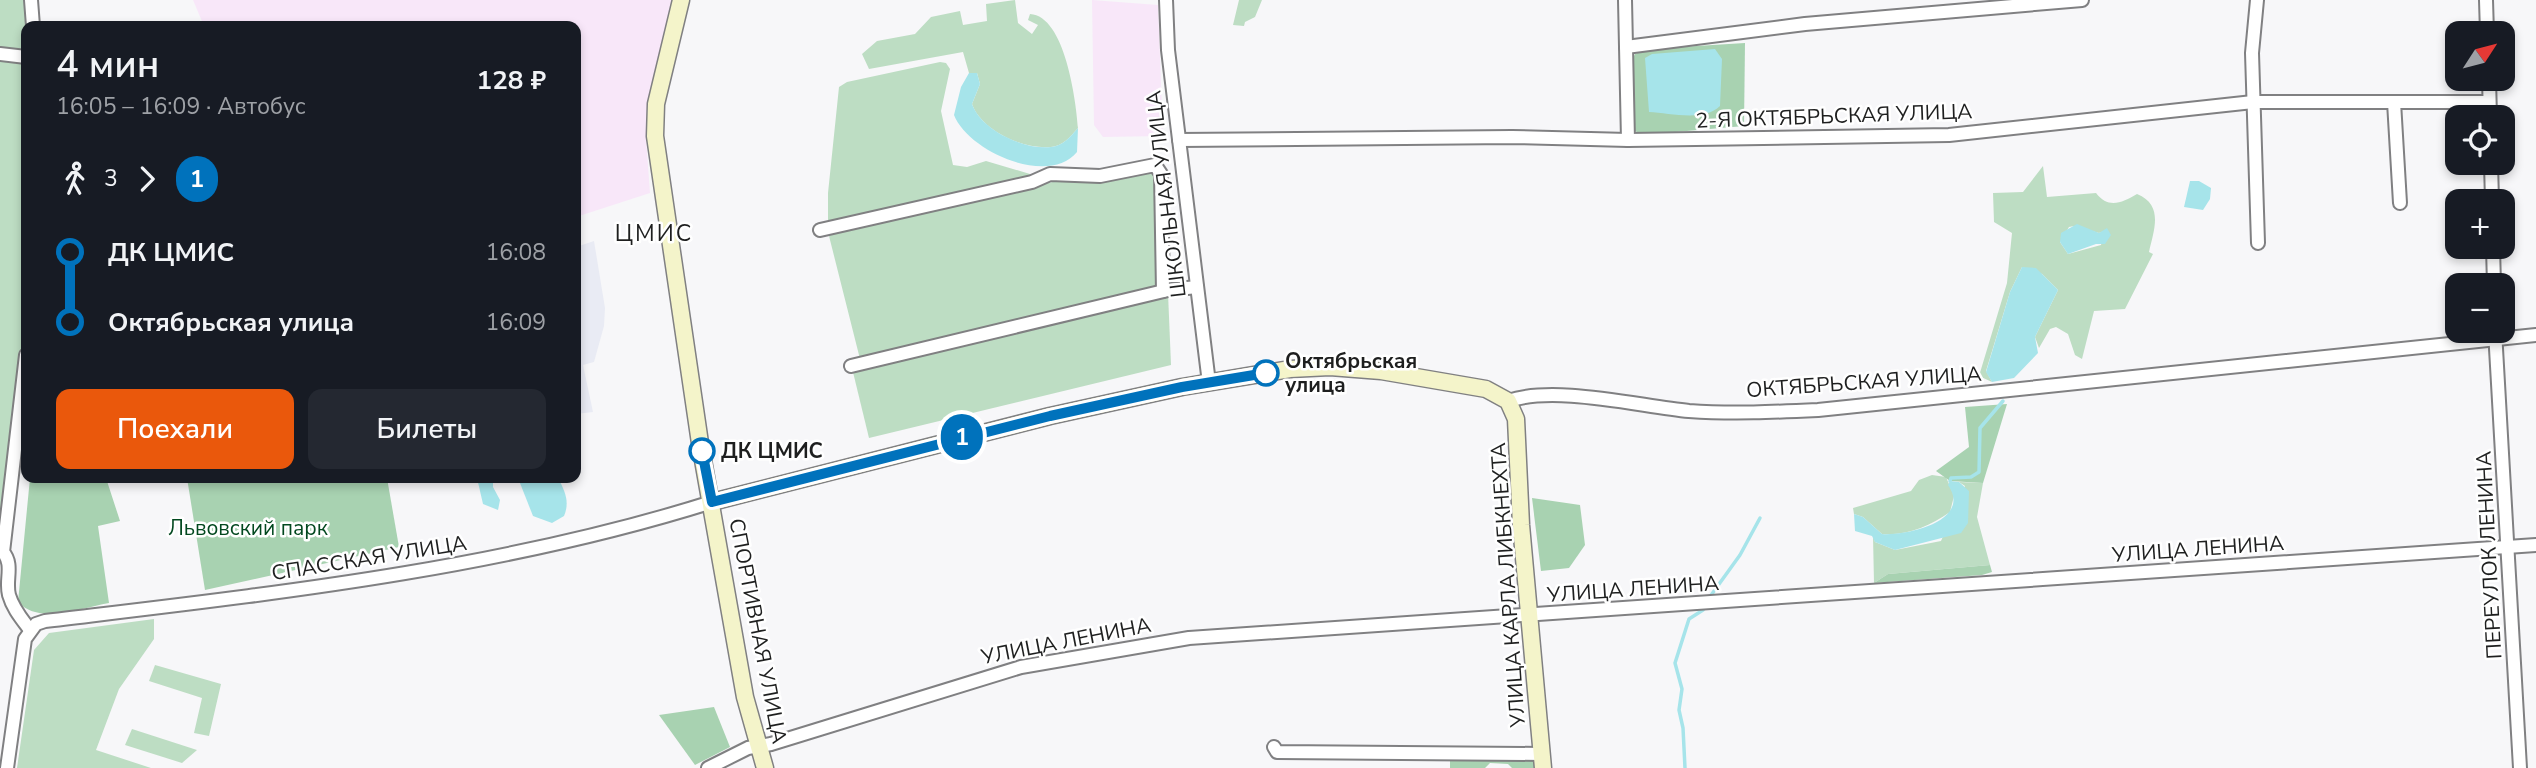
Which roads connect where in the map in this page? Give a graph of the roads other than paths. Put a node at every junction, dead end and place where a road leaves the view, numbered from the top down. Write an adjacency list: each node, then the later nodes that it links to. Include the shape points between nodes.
1 (32, 0): 8 (street)
2 (681, 0): 33 (street, СПОРТИВНАЯ УЛИЦА, via 654,126)
3 (1166, 0): 18 (street, ШКОЛЬНАЯ УЛИЦА)
4 (1625, 0): 10 (street)
5 (2082, 0): 10 (street, via 1805,24)
6 (2257, 0): 14 (street)
7 (2486, 0): 9 (street)
8 (33, 21)
9 (2487, 21)
10 (1626, 47): 19 (street)
11 (0, 54): 12 (street)
12 (21, 56)
13 (2489, 91): 16 (street)
14 (2253, 102): 15 (street, 2-Я ОКТЯБРЬСКАЯ УЛИЦА); 19 (street, 2-Я ОКТЯБРЬСКАЯ УЛИЦА, via 1949,135); 22 (street)
15 (2394, 102): 16 (street, 2-Я ОКТЯБРЬСКАЯ УЛИЦА); 20 (street)
16 (2489, 102): 17 (street)
17 (2489, 105)
18 (1179, 140): 19 (street, 2-Я ОКТЯБРЬСКАЯ УЛИЦА); 23 (street, ШКОЛЬНАЯ УЛИЦА)
19 (1628, 140)
20 (2400, 203)
21 (820, 230): 24 (street, via 1032,182 1050,174 1100,176 1155,165 1161,174)
22 (2258, 243)
23 (1197, 287): 24 (street); 30 (street, ШКОЛЬНАЯ УЛИЦА)
24 (1163, 291): 29 (street)
25 (2536, 335): 26 (street, ОКТЯБРЬСКАЯ УЛИЦА)
26 (2515, 336)
27 (2445, 341): 32 (street, ОКТЯБРЬСКАЯ УЛИЦА, via 1818,410 1702,411 1559,396 1523,395)
28 (2495, 343): 35 (street, ПЕРЕУЛОК ЛЕНИНА)
29 (851, 366)
30 (1209, 383): 32 (street, via 1330,367 1464,383 1486,388); 33 (street, via 987,431)
31 (21, 394): 36 (street)
32 (1508, 401): 37 (street, УЛИЦА КАРЛА ЛИБКНЕХТА, via 1516,419)
33 (712, 502): 38 (street, СПАССКАЯ УЛИЦА, via 609,533 503,557 45,621); 39 (street, СПОРТИВНАЯ УЛИЦА)
34 (2536, 545): 35 (street, УЛИЦА ЛЕНИНА)
35 (2508, 547): 37 (street, УЛИЦА ЛЕНИНА); 45 (street, ПЕРЕУЛОК ЛЕНИНА)
36 (1, 552): 38 (street, via 9,559 8,593)
37 (1530, 616): 39 (street, УЛИЦА ЛЕНИНА, via 1236,633 1083,654 974,679); 41 (street, УЛИЦА КАРЛА ЛИБКНЕХТА)
38 (30, 630): 42 (street)
39 (758, 747): 43 (street, УЛИЦА ЛЕНИНА); 44 (street, СПОРТИВНАЯ УЛИЦА)
40 (1274, 747): 41 (street, via 1277,752)
41 (1543, 761)
42 (7, 768)
43 (708, 768)
44 (765, 768)
45 (2520, 768)

